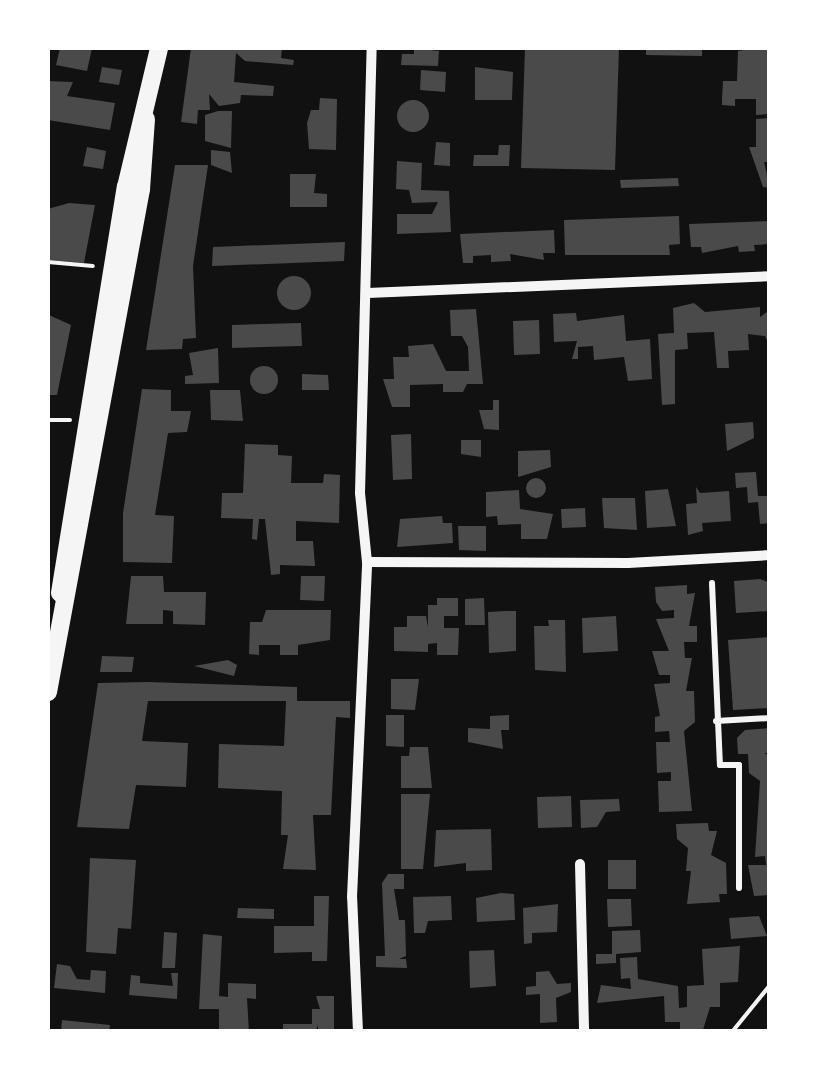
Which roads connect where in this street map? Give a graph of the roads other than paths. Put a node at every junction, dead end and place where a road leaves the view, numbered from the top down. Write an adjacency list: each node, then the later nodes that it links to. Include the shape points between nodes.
1 (159, 48): 3 (street)
2 (372, 48): 5 (street)
3 (146, 119): 9 (street, via 142,188); 9 (street, via 112,269 61,570)
4 (770, 276): 5 (street)
5 (368, 294): 7 (street, via 360,493)
6 (770, 555): 7 (street, via 628,564)
7 (367, 562): 15 (street, via 352,897)
8 (712, 583): 12 (lane)
9 (60, 619): 10 (street)
10 (48, 692)
11 (770, 718): 12 (lane)
12 (716, 720): 14 (lane, via 720,765 738,765)
13 (580, 864): 16 (street)
14 (739, 888)
15 (358, 1032)
16 (584, 1032)

